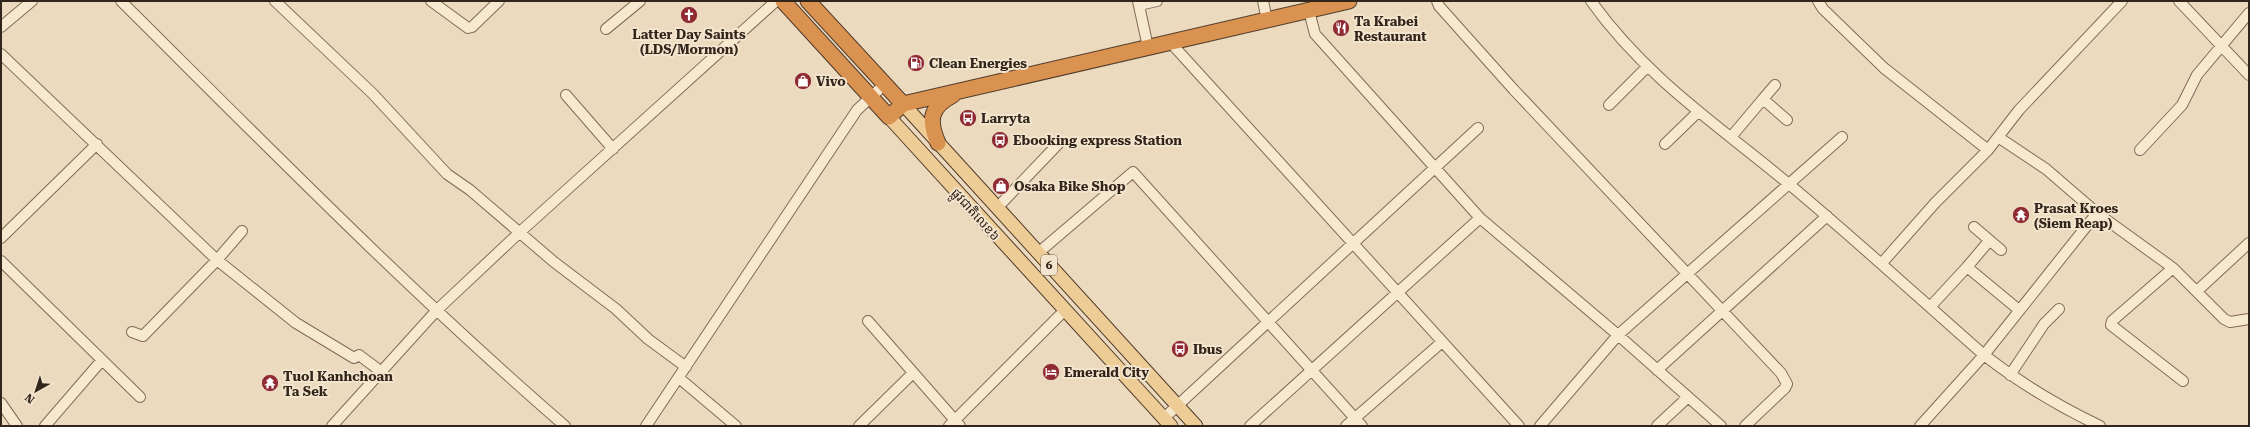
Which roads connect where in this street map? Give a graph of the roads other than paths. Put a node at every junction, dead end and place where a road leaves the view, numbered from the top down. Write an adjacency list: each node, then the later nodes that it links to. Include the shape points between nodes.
1 (32, 1): 22 (street)
2 (121, 1): 77 (street)
3 (274, 1): 60 (street, via 373,94 447,174)
4 (431, 1): 5 (street, via 468,28)
5 (498, 1)
6 (640, 1): 23 (street)
7 (776, 1): 49 (street)
8 (783, 1): 34 (highway, ផ្លូវជាតិលេខ៦ / 6)
9 (808, 1): 30 (highway, ផ្លូវជាតិលេខ៦ / 6)
10 (1157, 1): 18 (street)
11 (1262, 1): 21 (street)
12 (1349, 1): 19 (highway)
13 (1437, 1): 72 (street, via 1514,90)
14 (1591, 1): 28 (street, via 1613,31)
15 (1818, 1): 50 (street, via 1884,68)
16 (2122, 1): 44 (street, via 2019,110)
17 (2179, 1): 25 (street)
18 (1138, 3): 26 (street)
19 (1309, 11): 21 (highway); 52 (street, via 1315,34)
20 (2249, 13): 25 (street)
21 (1267, 20): 24 (highway)
22 (1, 27)
23 (606, 29)
24 (1170, 42): 26 (highway); 62 (street)
25 (2221, 46): 29 (street); 51 (street, via 2197,76 2182,105)
26 (1148, 47): 32 (highway)
27 (1, 54): 47 (street)
28 (1647, 67): 37 (street); 38 (street)
29 (2249, 75)
30 (885, 84): 34 (street); 36 (highway, ផ្លូវជាតិលេខ៦ / 6)
31 (1775, 85): 35 (street)
32 (961, 90): 36 (highway); 46 (highway, via 943,100 932,117 931,128)
33 (566, 95): 49 (street)
34 (871, 97): 39 (highway, ផ្លូវជាតិលេខ៦ / 6); 89 (street, via 857,110)
35 (1763, 99): 40 (street); 42 (street)
36 (903, 104): 39 (highway); 46 (main road, ផ្លូវជាតិលេខ៦ / 6)
37 (1609, 105)
38 (1698, 112): 42 (street); 48 (street)
39 (889, 117): 78 (main road, ផ្លូវជាតិលេខ៦ / 6)
40 (1787, 120)
41 (1478, 128): 52 (street)
42 (1731, 137): 53 (street)
43 (1842, 137): 53 (street)
44 (1998, 137): 50 (street); 55 (street, via 2046,169)
45 (1060, 142): 54 (street)
46 (938, 143): 54 (main road, ផ្លូវជាតិលេខ៦ / 6)
47 (98, 144): 61 (street); 67 (street)
48 (1665, 144)
49 (613, 149): 60 (street)
50 (1988, 150): 69 (street, via 1935,203)
51 (2140, 150)
52 (1435, 168): 57 (street); 62 (street)
53 (1790, 184): 56 (street); 72 (street)
54 (997, 208): 66 (main road, ផ្លូវជាតិលេខ៦ / 6)
55 (2097, 213): 71 (street); 80 (street)
56 (1827, 216): 69 (street); 79 (street)
57 (1480, 218): 74 (street); 85 (street)
58 (1974, 227): 63 (street)
59 (242, 231): 67 (street)
60 (520, 232): 77 (street); 89 (street, via 554,262 616,309 648,339)
61 (1, 238)
62 (1353, 242): 74 (street); 83 (street)
63 (1989, 242): 65 (street); 70 (street)
64 (2249, 243): 73 (street)
65 (2001, 250)
66 (1038, 253): 83 (street, via 1133,172); 100 (main road, ផ្លូវជាតិលេខ៦ / 6)
67 (217, 260): 84 (street, via 143,336); 92 (street, via 296,323 354,358 359,355)
68 (1, 261): 88 (street)
69 (1882, 263): 75 (street)
70 (1967, 267): 75 (street); 80 (street)
71 (2173, 268): 73 (street); 96 (street, via 2112,321 2111,325)
72 (1686, 273): 79 (street); 85 (street)
73 (2197, 291): 81 (street, via 2224,319 2230,322)
74 (1397, 293): 86 (street); 90 (street)
75 (1930, 307): 87 (street)
76 (2059, 309): 94 (street, via 2044,324)
77 (437, 310): 92 (street); 108 (street)
78 (1065, 310): 102 (main road, ផ្លូវជាតិលេខ៦ / 6); 103 (street)
79 (1723, 310): 91 (street); 120 (street, via 1781,373 1787,384)
80 (2019, 310): 87 (street)
81 (2249, 320)
82 (868, 321): 93 (street)
83 (1268, 322): 90 (street); 100 (street)
84 (132, 332)
85 (1618, 335): 91 (street); 117 (street)
86 (1442, 342): 101 (street); 116 (street)
87 (1984, 355): 94 (street); 104 (street)
88 (102, 360): 97 (street); 106 (street)
89 (686, 367): 95 (street)
90 (1312, 370): 101 (street); 113 (street)
91 (1658, 370): 98 (street)
92 (382, 372): 107 (street)
93 (913, 373): 103 (street); 111 (street)
94 (2010, 375): 121 (street, via 2067,410)
95 (679, 378): 109 (street); 110 (street)
96 (2182, 381)
97 (140, 396)
98 (1688, 398): 118 (street); 119 (street)
99 (1, 403): 105 (street)
100 (1177, 406): 102 (street); 112 (main road, ផ្លូវជាតិលេខ៦ / 6)
101 (1355, 418): 114 (street); 115 (street)
102 (1167, 422)
103 (955, 424)
104 (1925, 424)
105 (17, 426)
106 (45, 426)
107 (332, 426)
108 (565, 426)
109 (646, 426)
110 (736, 426)
111 (859, 426)
112 (1196, 426)
113 (1250, 426)
114 (1346, 426)
115 (1362, 426)
116 (1518, 426)
117 (1540, 426)
118 (1657, 426)
119 (1721, 426)
120 (1745, 426)
121 (2100, 426)

